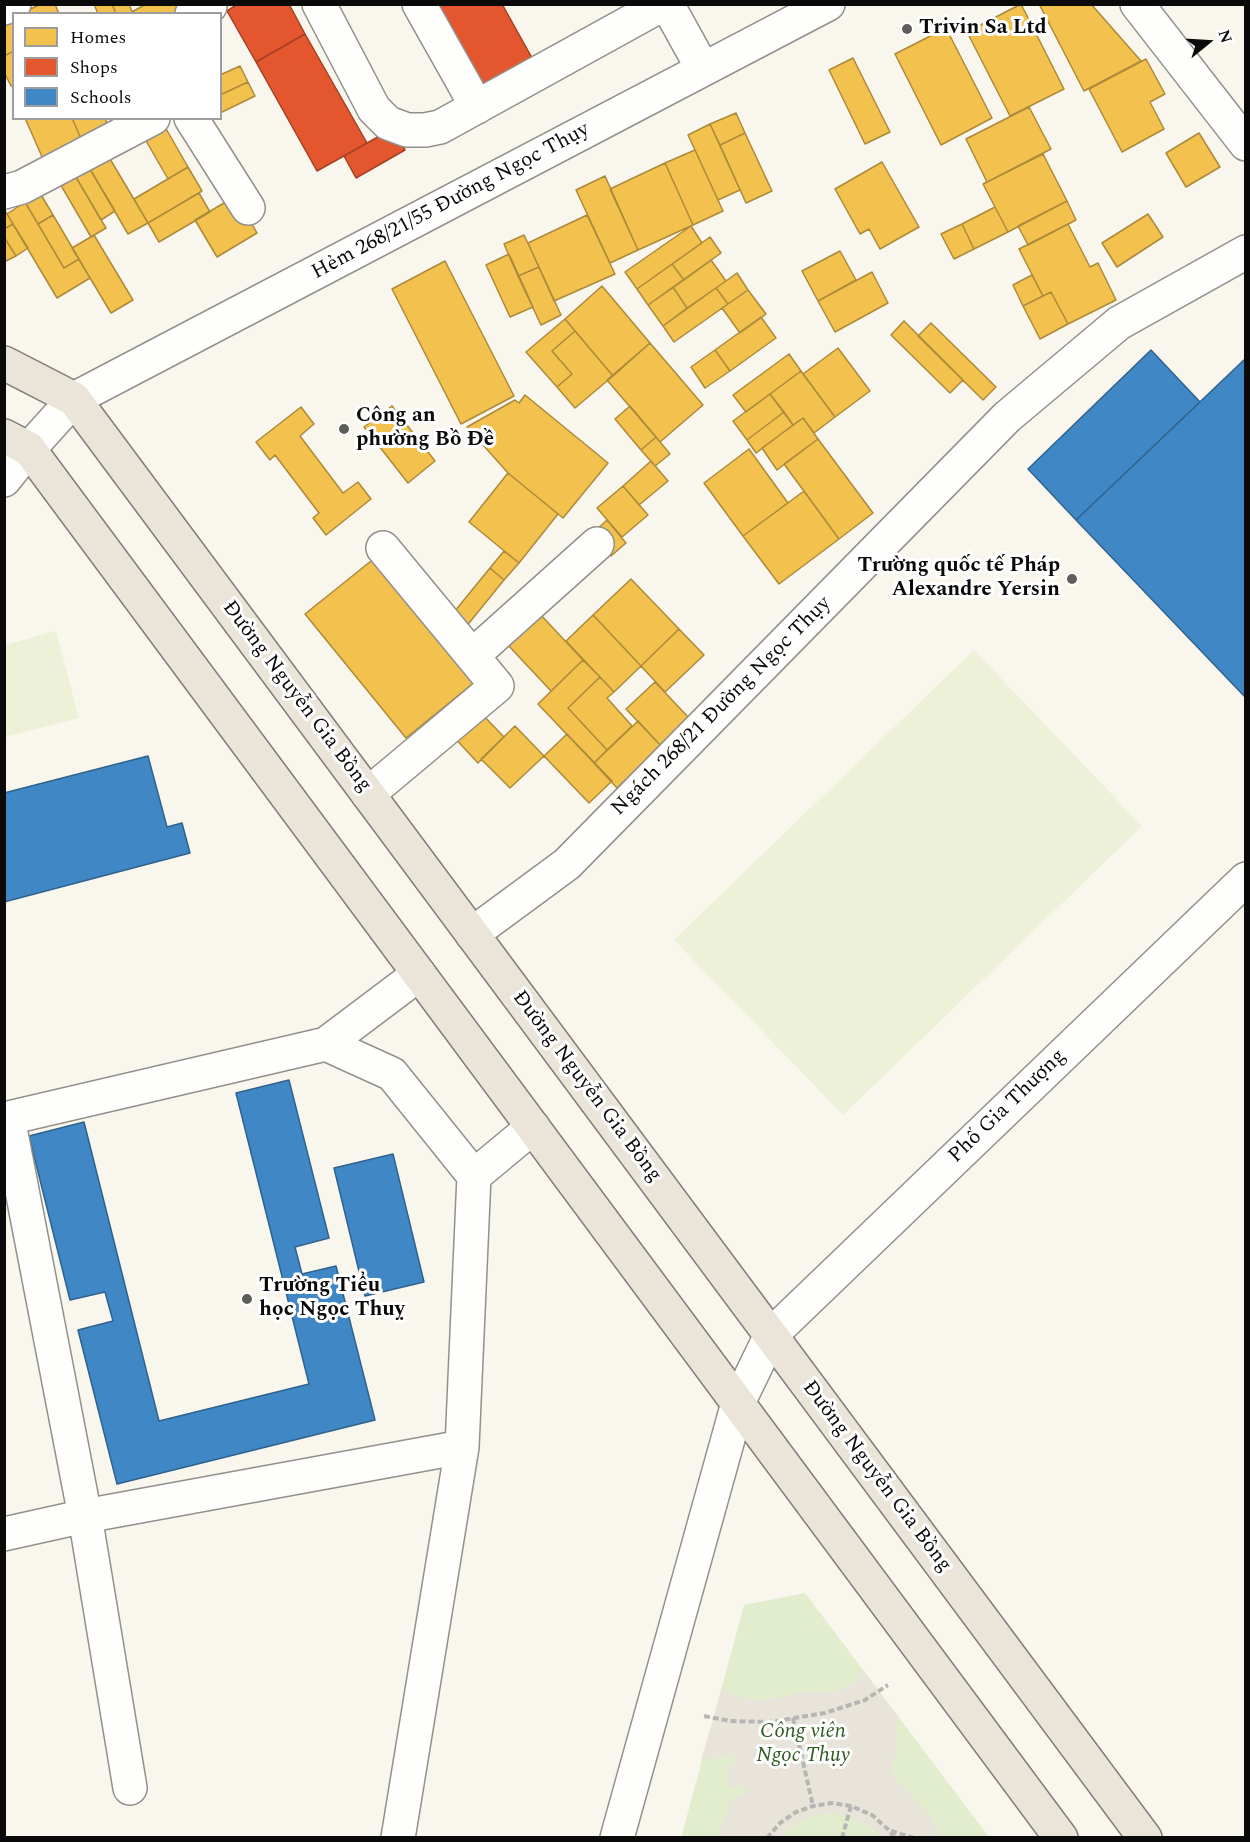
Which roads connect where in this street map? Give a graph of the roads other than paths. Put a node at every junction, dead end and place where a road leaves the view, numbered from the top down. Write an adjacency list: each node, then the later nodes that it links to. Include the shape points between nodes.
1 (14, 4): 8 (street)
2 (209, 4): 9 (street)
3 (319, 4): 11 (street, via 374,109 388,123 425,130 440,127)
4 (419, 4): 11 (street)
5 (665, 4): 10 (street); 11 (street)
6 (828, 4): 10 (street, Hẻm 268/21/55 Đường Ngọc Thụy)
7 (1137, 4): 14 (street)
8 (4, 8)
9 (196, 12)
10 (703, 69): 19 (street, Hẻm 268/21/55 Đường Ngọc Thụy)
11 (477, 107)
12 (149, 120): 15 (street, via 22,187)
13 (192, 120): 16 (street)
14 (1245, 144)
15 (4, 192)
16 (248, 208)
17 (1245, 252): 27 (street, Ngách 268/21 Đường Ngọc Thụy, via 1119,323 1007,417 567,864)
18 (4, 363): 19 (main road, Đường Nguyễn Gia Bồng)
19 (74, 399): 20 (street, Hẻm 268/21/55 Đường Ngọc Thụy); 25 (main road, Đường Nguyễn Gia Bồng)
20 (16, 443): 21 (street, Hẻm 268/21/55 Đường Ngọc Thụy); 28 (main road)
21 (4, 480)
22 (597, 544): 24 (street)
23 (383, 548): 24 (street)
24 (472, 656): 25 (street, via 496,686)
25 (368, 794): 27 (main road, Đường Nguyễn Gia Bồng)
26 (1245, 879): 33 (street, Phố Gia Thượng)
27 (472, 934): 33 (main road, Đường Nguyễn Gia Bồng)
28 (419, 974): 29 (street); 31 (main road)
29 (326, 1044): 30 (street); 32 (street, via 392,1074)
30 (6, 1118): 36 (street)
31 (533, 1127): 32 (street); 34 (main road)
32 (474, 1176): 35 (street)
33 (771, 1335): 34 (street); 42 (main road, Đường Nguyễn Gia Bồng)
34 (738, 1403): 40 (street); 41 (main road)
35 (462, 1447): 36 (street); 39 (street)
36 (85, 1516): 37 (street); 38 (street)
37 (4, 1534)
38 (130, 1788)
39 (398, 1838)
40 (617, 1838)
41 (1061, 1838)
42 (1144, 1838)

